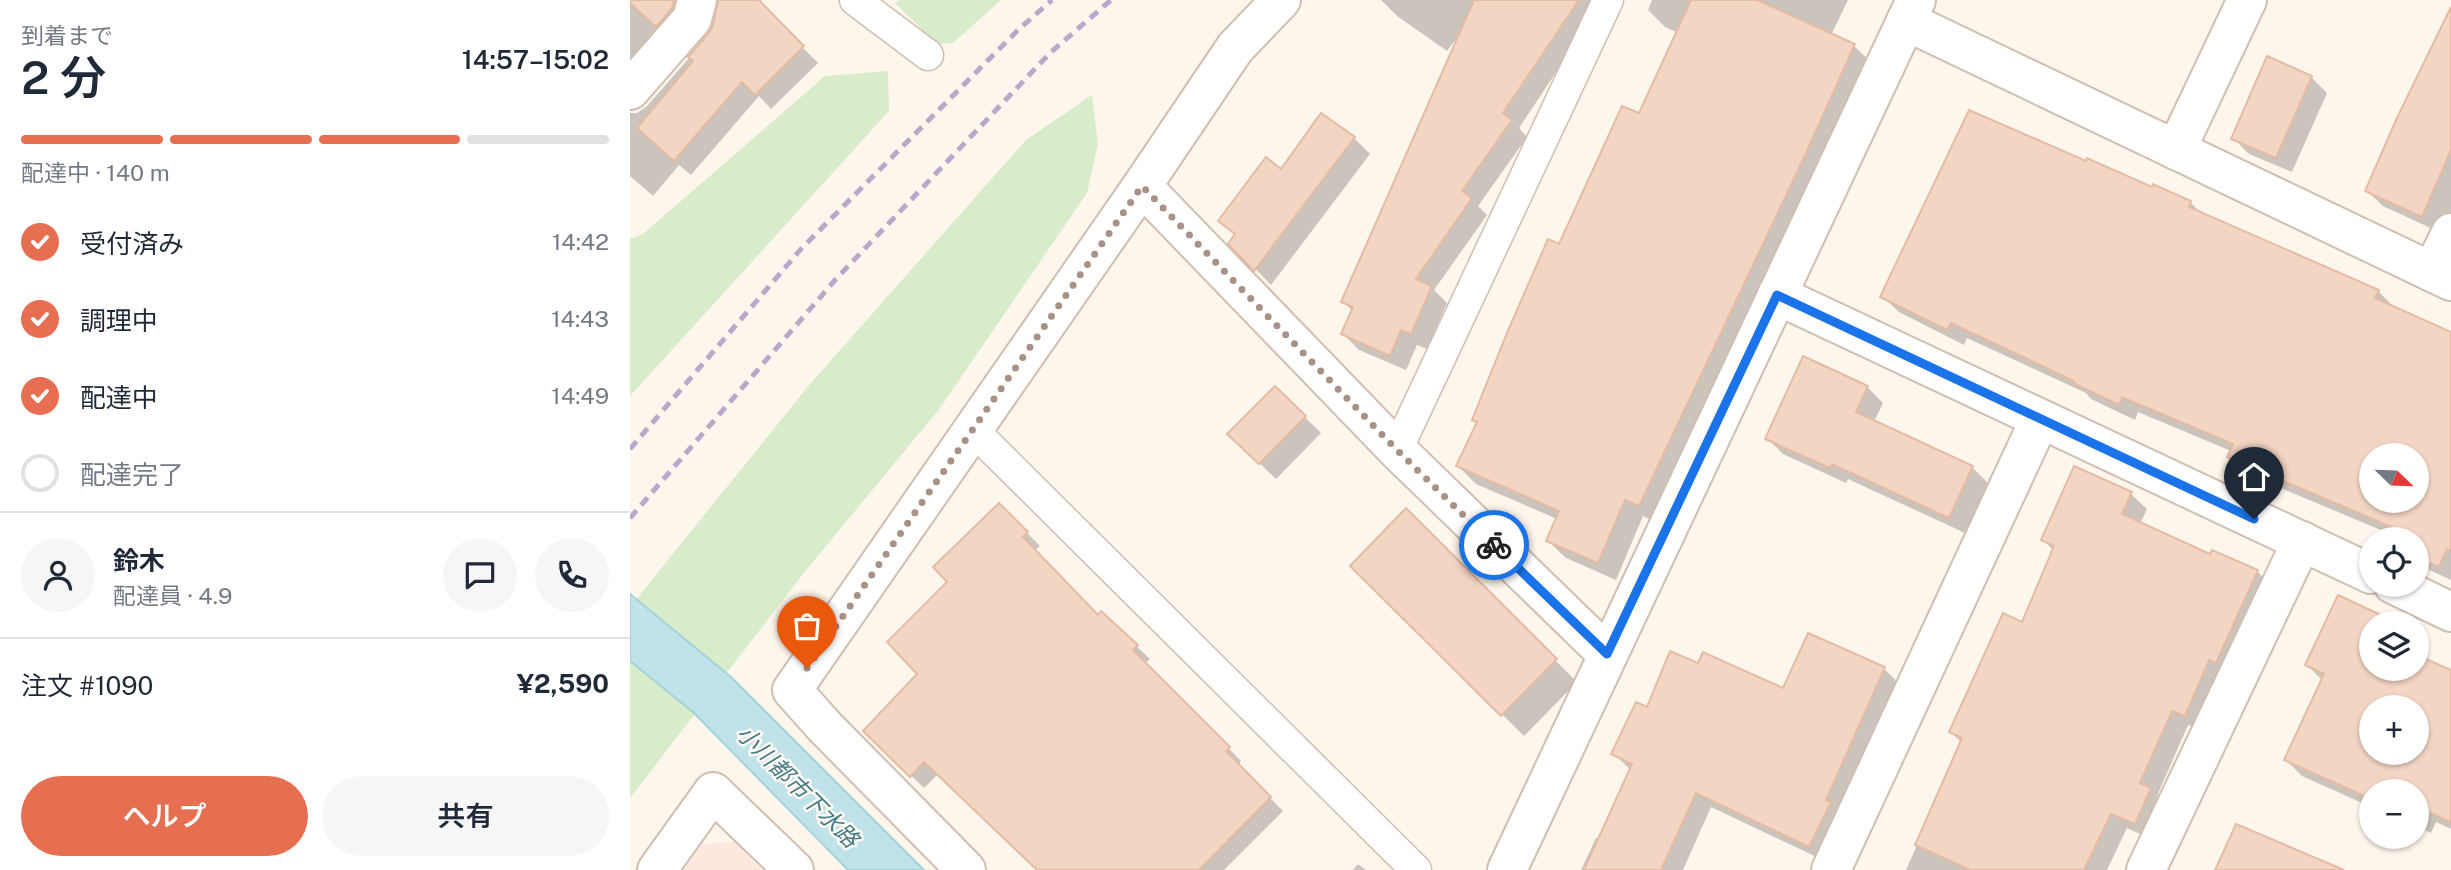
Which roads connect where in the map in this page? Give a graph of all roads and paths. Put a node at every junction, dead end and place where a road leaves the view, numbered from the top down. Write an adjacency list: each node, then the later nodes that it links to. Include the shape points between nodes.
1 (697, 0): 7 (street, via 692,19)
2 (855, 0): 8 (lane)
3 (1281, 0): 11 (street, via 1234,48)
4 (1608, 0): 17 (lane)
5 (2247, 0): 10 (street)
6 (1911, 11): 10 (street); 14 (street)
7 (643, 51): 9 (street)
8 (928, 55)
9 (630, 90)
10 (2176, 150): 13 (street)
11 (1142, 186): 16 (street); 17 (street)
12 (2451, 233): 13 (street)
13 (2442, 277)
14 (1777, 295): 15 (street); 22 (street)
15 (2040, 419): 18 (street); 28 (street)
16 (973, 430): 25 (street, via 792,690); 26 (lane)
17 (1397, 450): 22 (street)
18 (2302, 541): 19 (street); 29 (street)
19 (2359, 568)
20 (2420, 597): 21 (street)
21 (2451, 612)
22 (1607, 654): 27 (street)
23 (656, 870): 24 (street, via 713,792)
24 (794, 870)
25 (966, 870)
26 (1416, 870)
27 (1507, 870)
28 (1831, 870)
29 (2146, 870)

